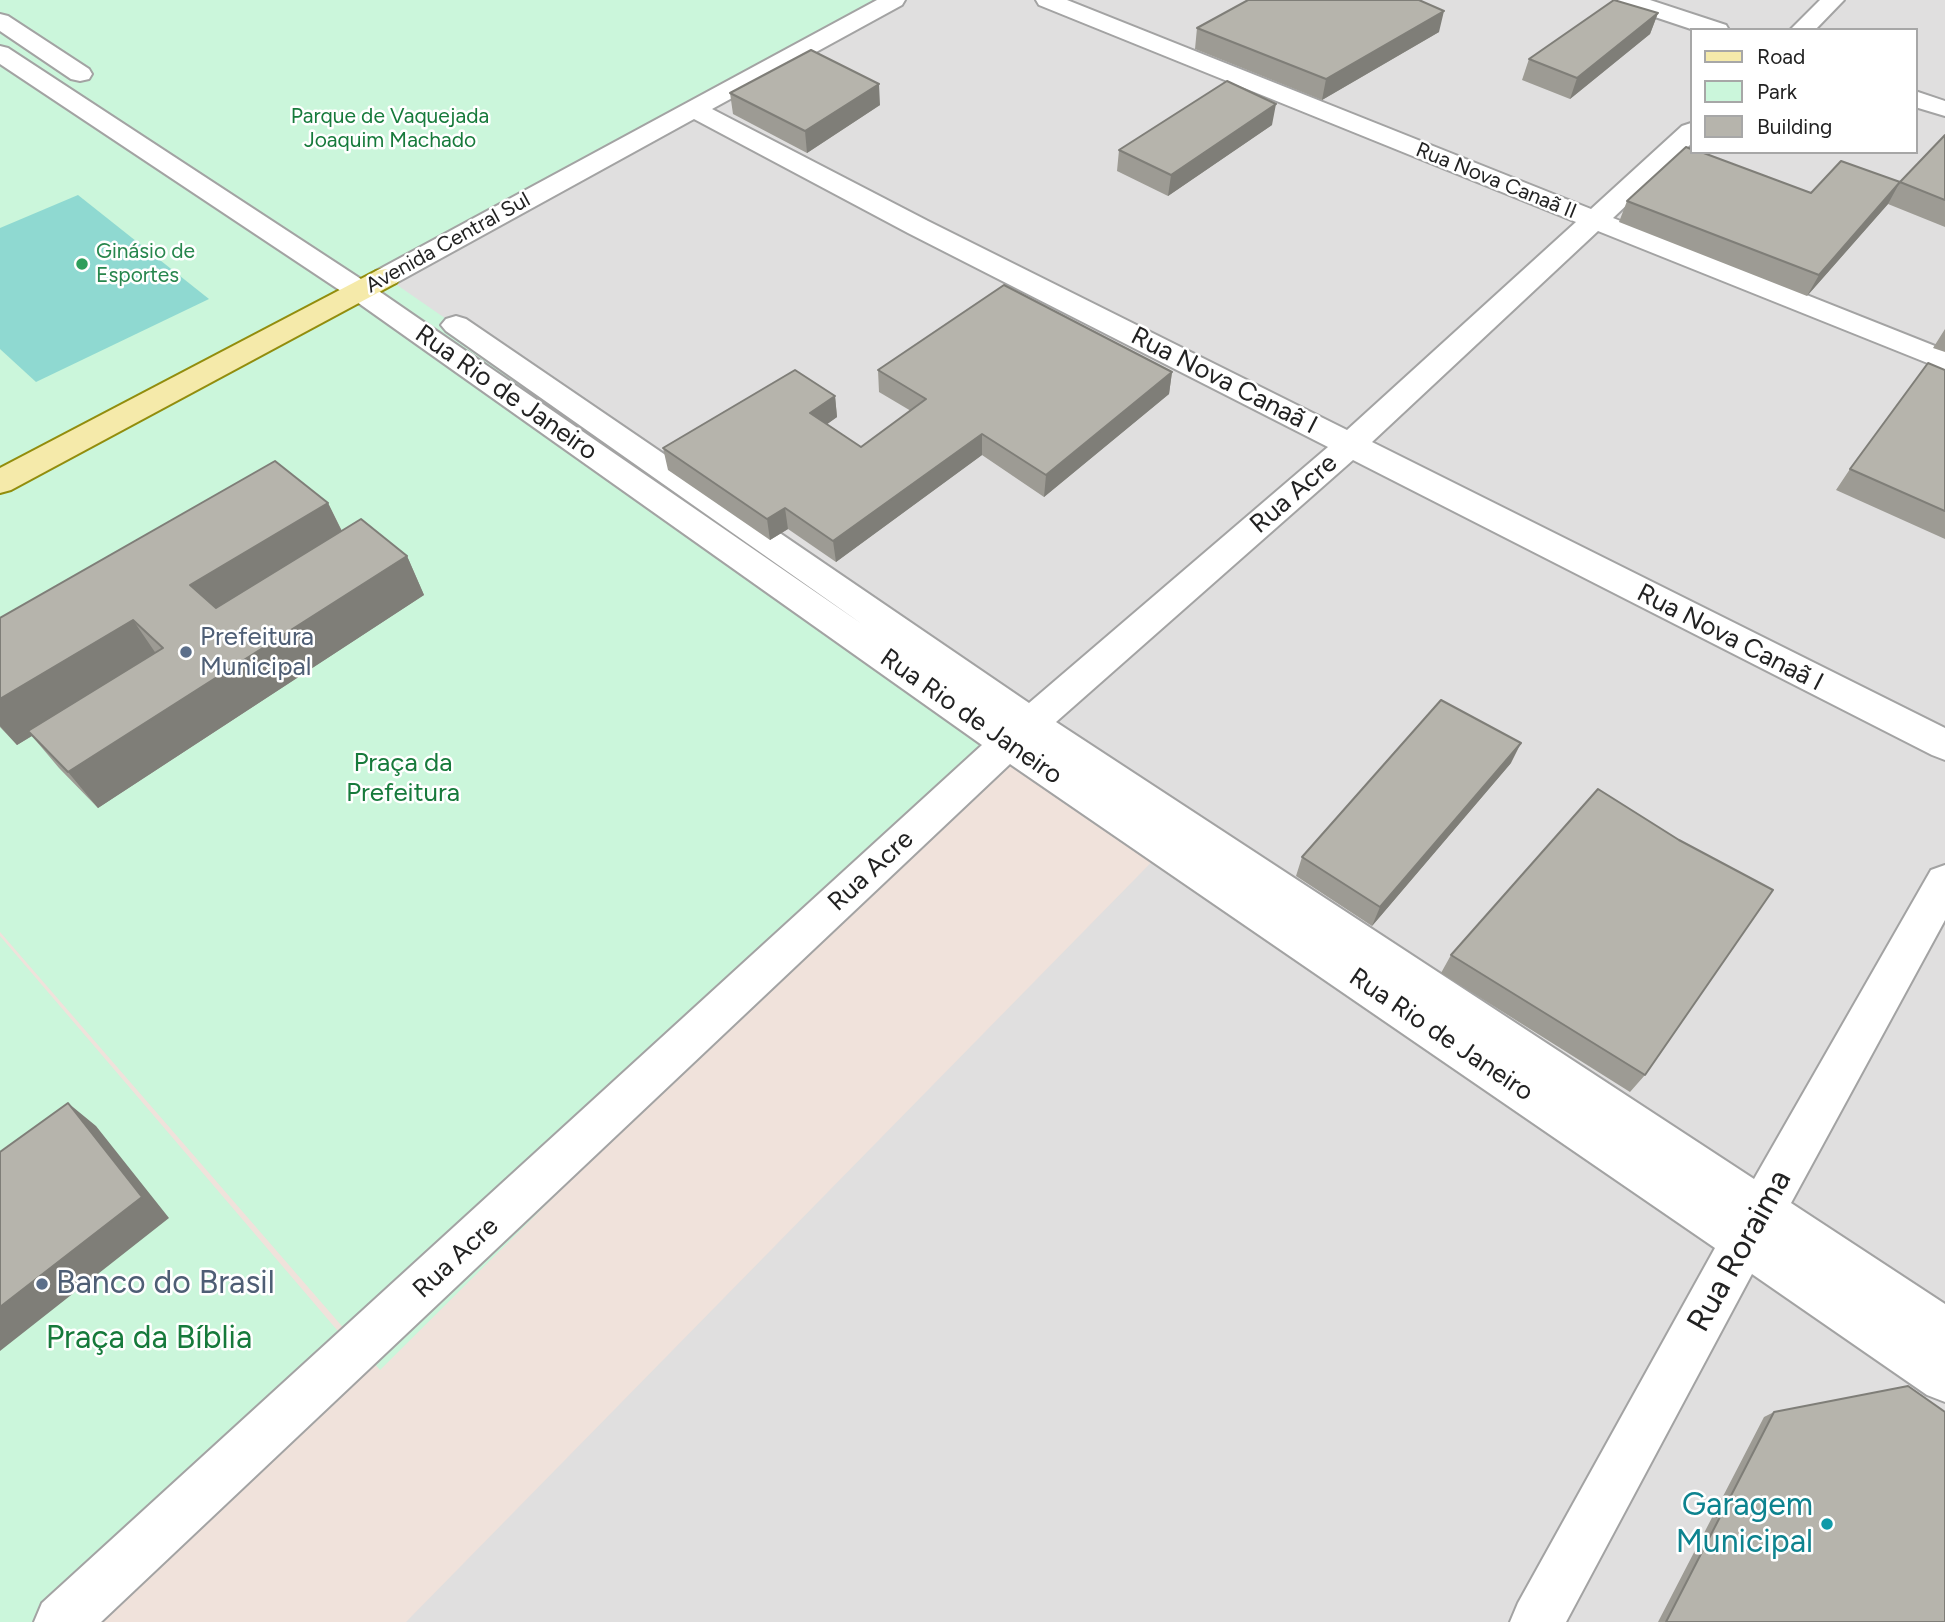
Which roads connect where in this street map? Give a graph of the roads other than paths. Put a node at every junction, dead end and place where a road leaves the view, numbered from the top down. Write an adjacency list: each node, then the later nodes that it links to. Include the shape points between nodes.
1 (894, 0): 11 (street, Avenida Central Sul)
2 (1047, 0): 14 (street, Rua Nova Canaã II)
3 (1627, 0): 6 (street)
4 (1833, 0): 7 (street)
5 (0, 21): 9 (street)
6 (1712, 28)
7 (1803, 28)
8 (0, 53): 15 (street, Rua Rio de Janeiro)
9 (102, 89)
10 (1917, 100): 12 (street)
11 (693, 109): 15 (street, Avenida Central Sul); 17 (street, Rua Nova Canaã I)
12 (1945, 109)
13 (1689, 133): 14 (street, Rua Acre)
14 (1594, 220): 16 (street, Rua Nova Canaã II); 17 (street, Rua Acre)
15 (370, 277): 18 (main road, Avenida Central Sul); 19 (street, Rua Rio de Janeiro)
16 (1945, 361)
17 (1350, 445): 19 (street, Rua Acre); 20 (street, Rua Nova Canaã I)
18 (0, 482)
19 (1019, 734): 22 (street, Rua Rio de Janeiro); 25 (street, Rua Acre)
20 (1945, 745)
21 (1945, 882): 22 (street, Rua Roraima)
22 (1754, 1225): 23 (street, Rua Rio de Janeiro); 24 (street, Rua Rio de Janeiro); 26 (street, Rua Roraima)
23 (1945, 1332)
24 (1945, 1377)
25 (61, 1622)
26 (1537, 1622)

